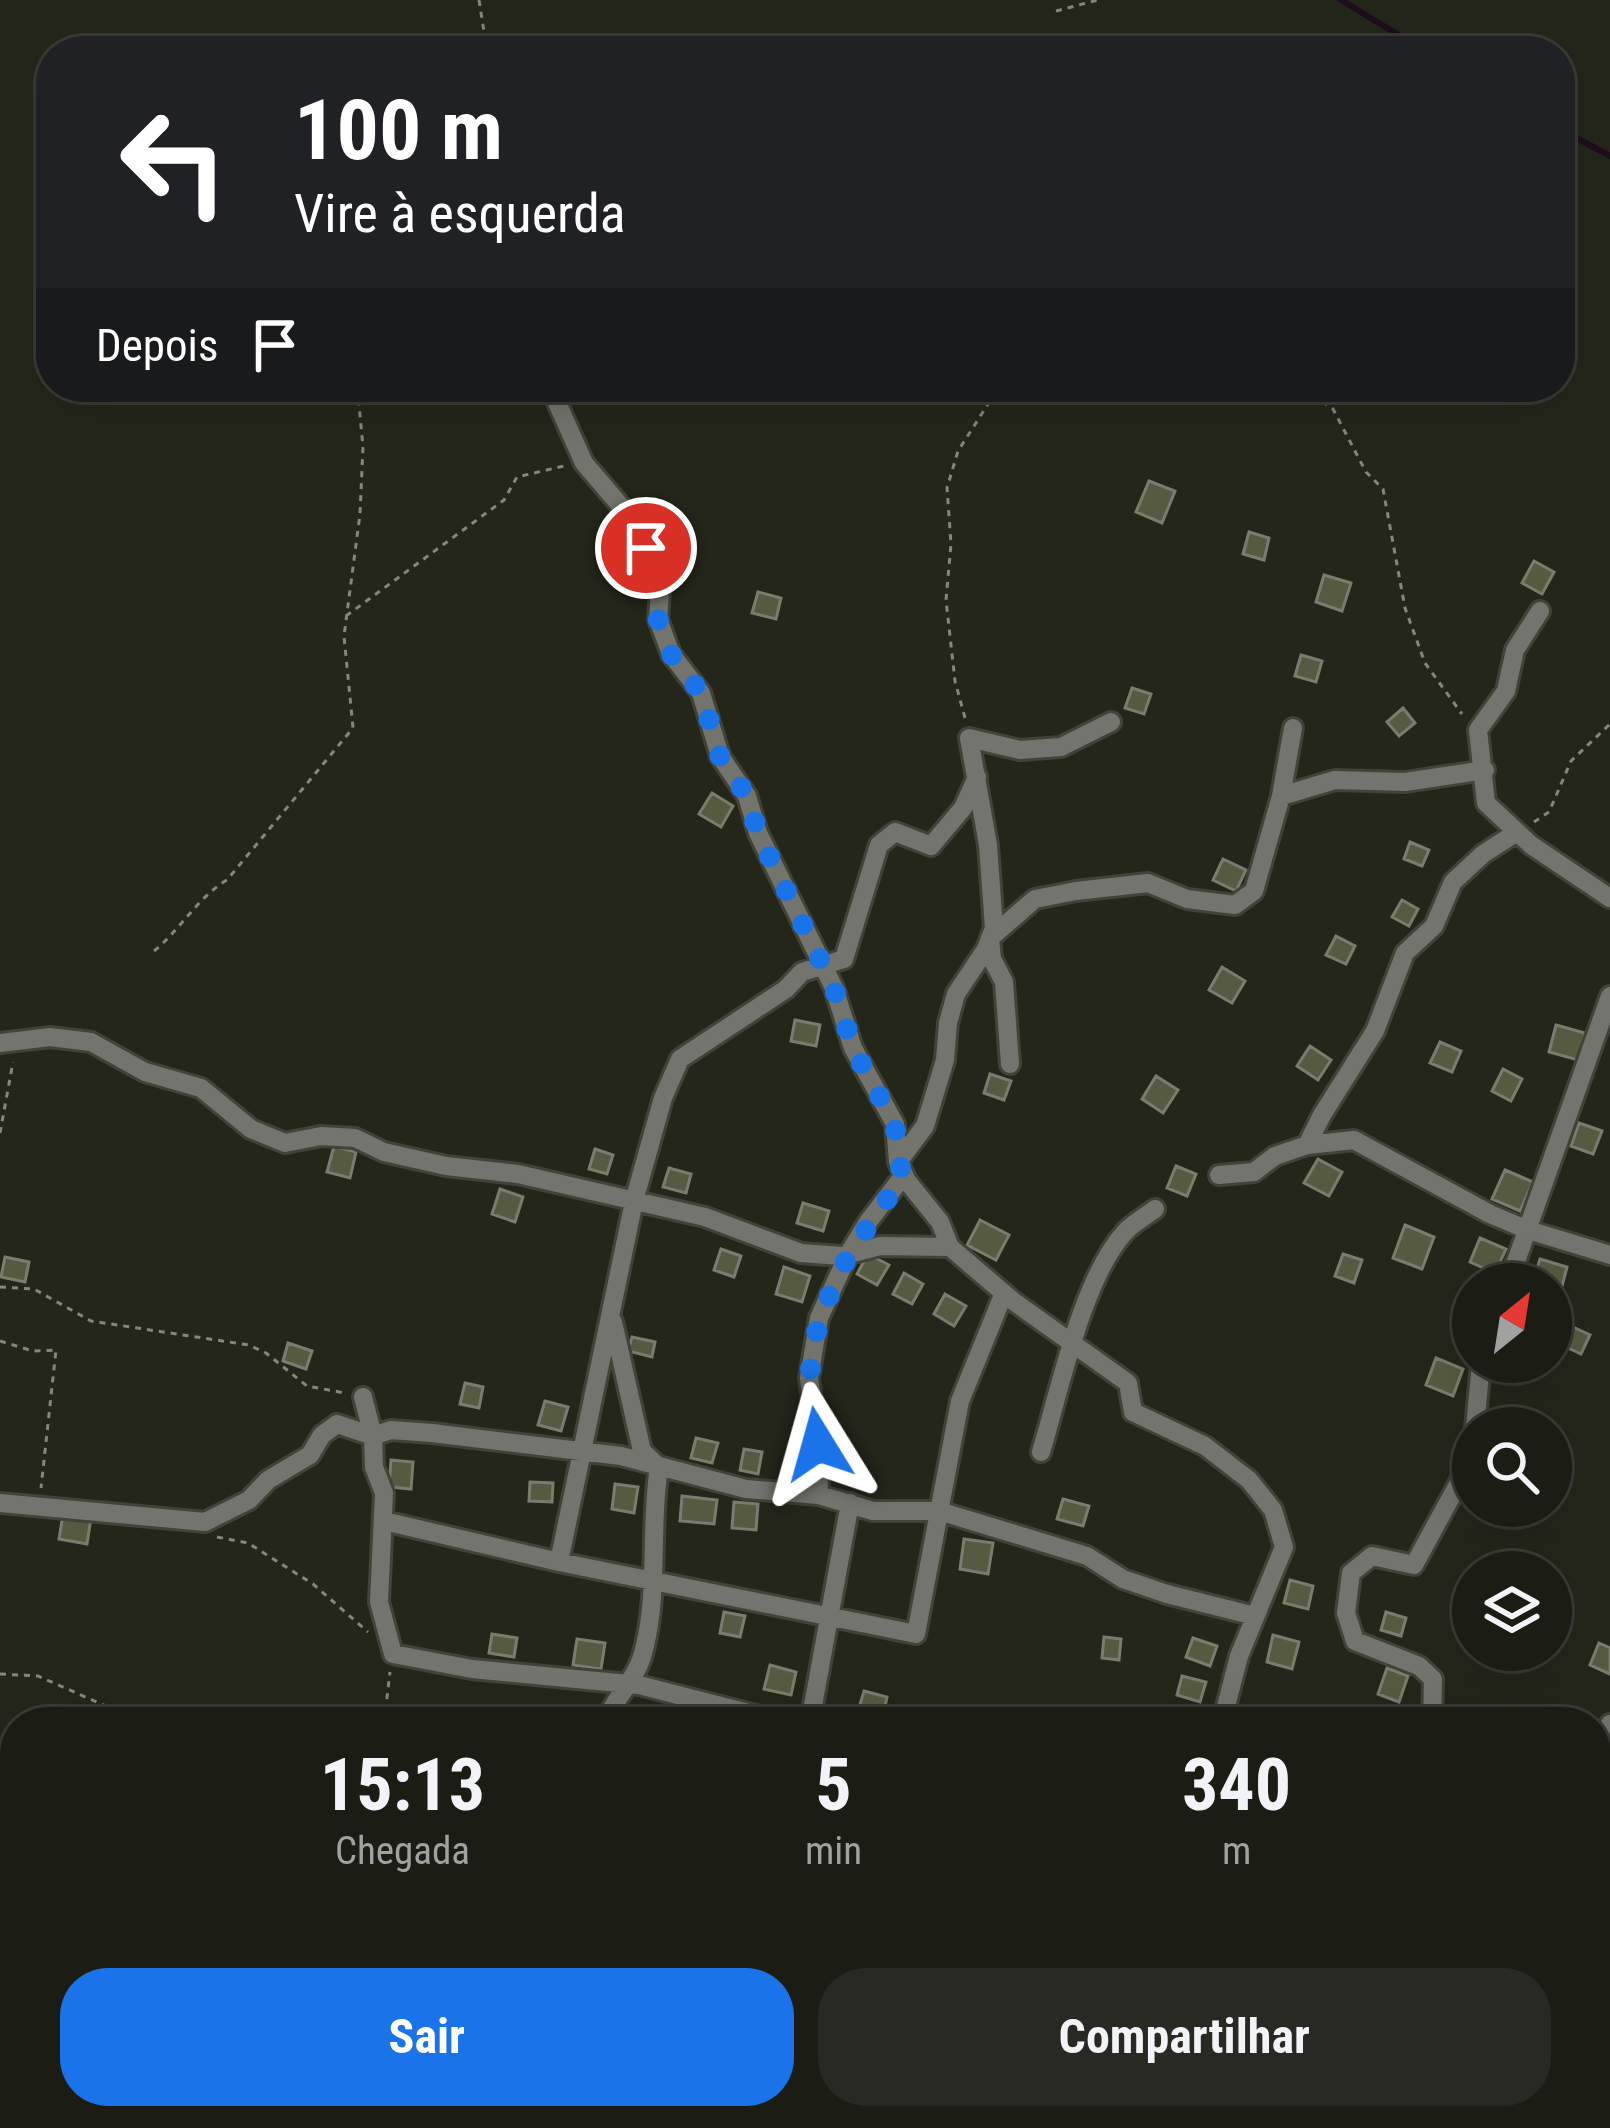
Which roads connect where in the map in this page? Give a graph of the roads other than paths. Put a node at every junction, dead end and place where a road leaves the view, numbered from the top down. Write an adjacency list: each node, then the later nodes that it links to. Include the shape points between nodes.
1 (557, 402): 13 (street, via 584,463 632,518 661,578 658,619 671,654 701,693 720,756 747,796)
2 (1540, 610): 5 (street, via 1515,650 1506,691 1478,730)
3 (1111, 722): 6 (street, via 1061,747 1020,750 969,738)
4 (1293, 728): 7 (street)
5 (1485, 770): 7 (street, via 1405,782 1335,780); 8 (street, via 1486,803)
6 (977, 777): 12 (street, via 994,911); 13 (street, via 931,846 895,832 879,845 844,959)
7 (1281, 796): 12 (street, via 1254,891 1235,905 1148,883 1076,890 1035,899)
8 (1499, 815): 9 (street); 10 (street)
9 (1517, 832): 10 (street); 11 (street)
10 (1483, 854): 17 (street, via 1453,882 1434,926 1405,953 1376,1031)
11 (1610, 898)
12 (990, 938): 16 (street, via 1004,982); 18 (street, via 956,994 925,1126)
13 (824, 967): 18 (street, via 853,1048 895,1124); 20 (street, via 802,972 680,1059)
14 (1610, 996): 22 (street)
15 (8, 1043): 20 (street, via 91,1042 146,1072 201,1088 250,1130 285,1143 355,1138 384,1152)
16 (1010, 1064)
17 (1307, 1145): 19 (street, via 1254,1172); 22 (street, via 1354,1140)
18 (901, 1168): 23 (street); 25 (street)
19 (1219, 1174)
20 (634, 1201): 25 (street, via 801,1253); 28 (street)
21 (1156, 1209): 29 (street, via 1125,1232)
22 (1528, 1230): 24 (street); 26 (street)
23 (950, 1247): 25 (street, via 880,1246); 27 (street)
24 (1610, 1255)
25 (848, 1256): 36 (street, via 819,1318 809,1378)
26 (1516, 1263)
27 (1004, 1294): 29 (street); 39 (street, via 960,1401)
28 (612, 1318): 33 (street); 34 (street, via 642,1451)
29 (1070, 1341): 32 (street); 44 (street, via 1128,1383 1132,1412 1205,1446 1273,1510 1284,1547)
30 (363, 1397): 31 (street)
31 (373, 1436): 33 (street, via 432,1432); 37 (street, via 338,1424 310,1455 206,1522); 40 (street)
32 (1041, 1452)
33 (584, 1453): 34 (street); 41 (street)
34 (659, 1467): 36 (street, via 746,1489); 42 (street)
35 (1452, 1495): 50 (street, via 1414,1565 1372,1556 1351,1573 1346,1613 1355,1641 1433,1679)
36 (819, 1496): 38 (street)
37 (0, 1503)
38 (850, 1503): 39 (street); 43 (street)
39 (939, 1511): 43 (street, via 916,1634); 44 (street, via 1087,1556 1167,1594)
40 (384, 1521): 41 (street); 45 (street, via 380,1602 393,1654)
41 (559, 1562): 42 (street)
42 (651, 1580): 43 (street); 45 (street, via 644,1652)
43 (832, 1616): 48 (street)
44 (1255, 1616): 49 (street)
45 (626, 1684): 46 (street); 47 (street)
46 (613, 1707)
47 (721, 1707)
48 (813, 1707)
49 (1226, 1707)
50 (1432, 1707)

